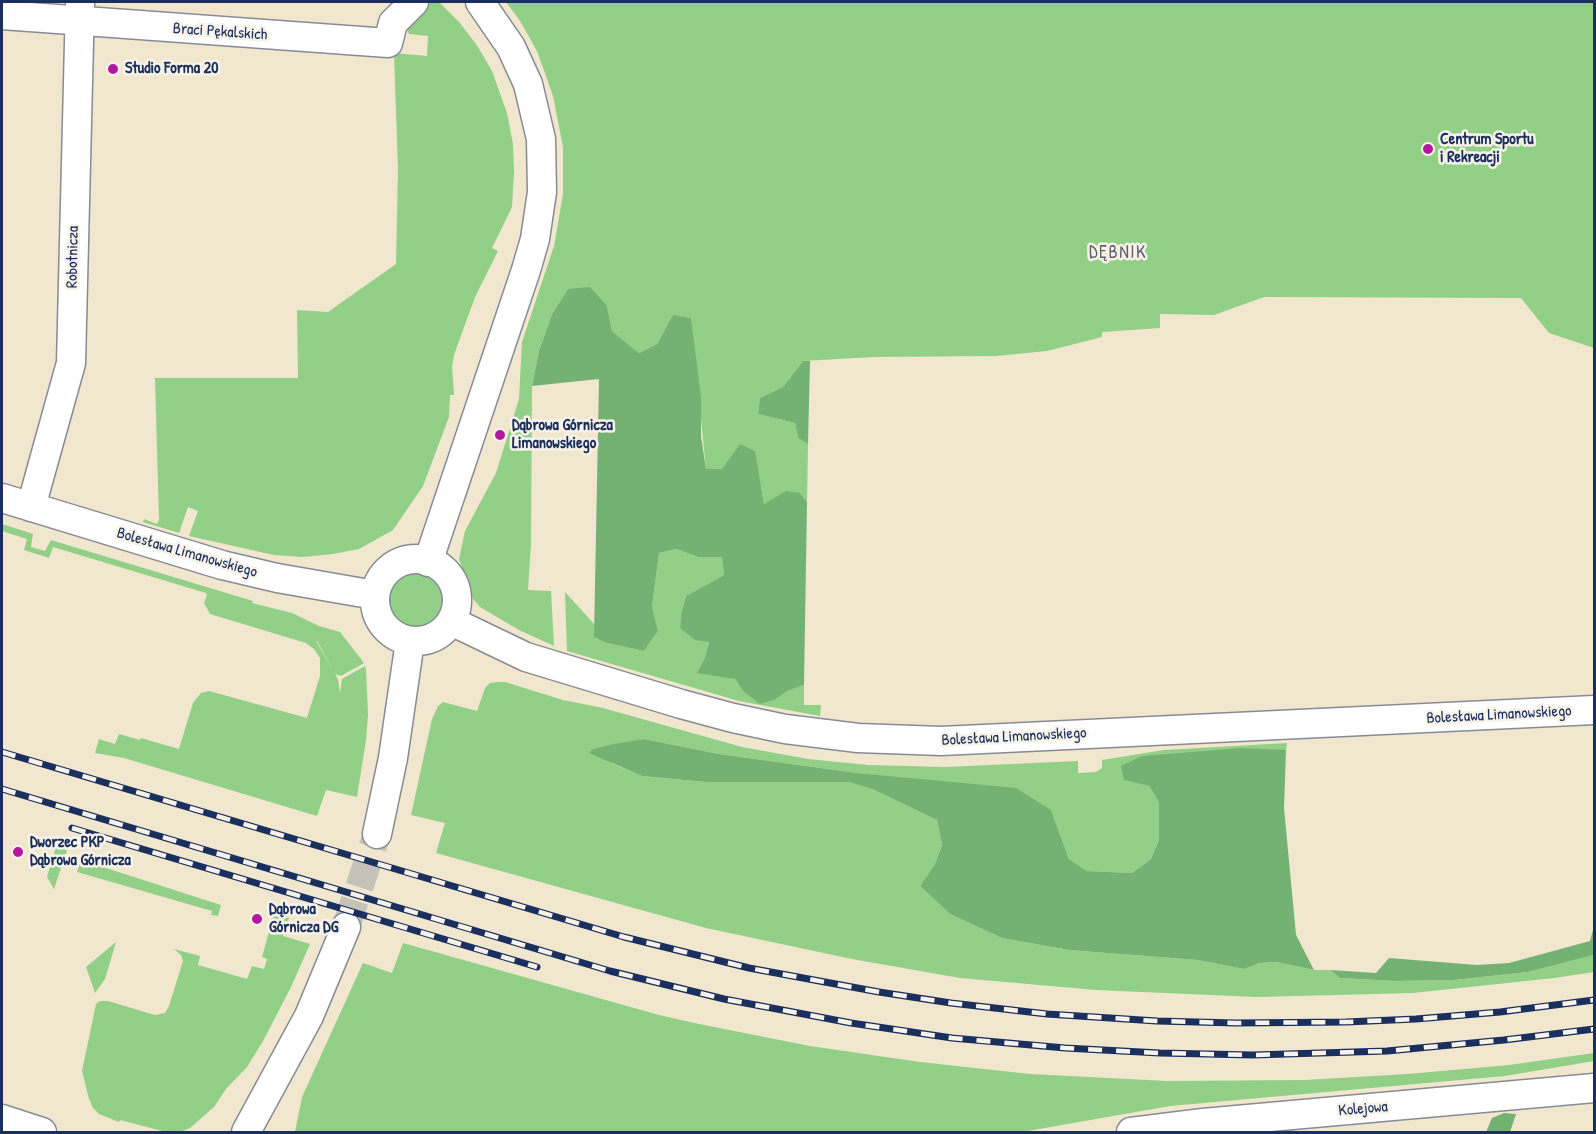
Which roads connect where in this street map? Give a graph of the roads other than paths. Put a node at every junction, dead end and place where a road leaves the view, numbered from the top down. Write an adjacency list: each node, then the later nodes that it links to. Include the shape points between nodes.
1 (414, 2): 3 (street, Braci Pękalskich, via 393,23 388,43 172,28)
2 (480, 2): 7 (street, via 508,40 528,84 541,139 542,192 526,270)
3 (80, 10): 4 (street, Braci Pękalskich); 6 (street, Robotnicza, via 71,363)
4 (2, 15)
5 (2, 498): 6 (street, Bolesława Limanowskiego)
6 (31, 507): 8 (street, Bolesława Limanowskiego, via 250,572)
7 (428, 562): 8 (street, via 413,559 395,565 380,580); 9 (street, via 443,570 454,585 457,604)
8 (375, 595): 10 (street, via 381,622 397,637)
9 (451, 621): 10 (street, via 433,638); 11 (street, Bolesława Limanowskiego, via 526,657 681,704 777,727 858,738 940,741)
10 (410, 641): 12 (street, via 392,765)
11 (1594, 710)
12 (377, 834)
13 (346, 927): 17 (street, via 309,1016)
14 (1594, 1088): 18 (street, Kolejowa)
15 (2, 1119): 16 (street)
16 (42, 1132)
17 (246, 1132)
18 (1131, 1132)

